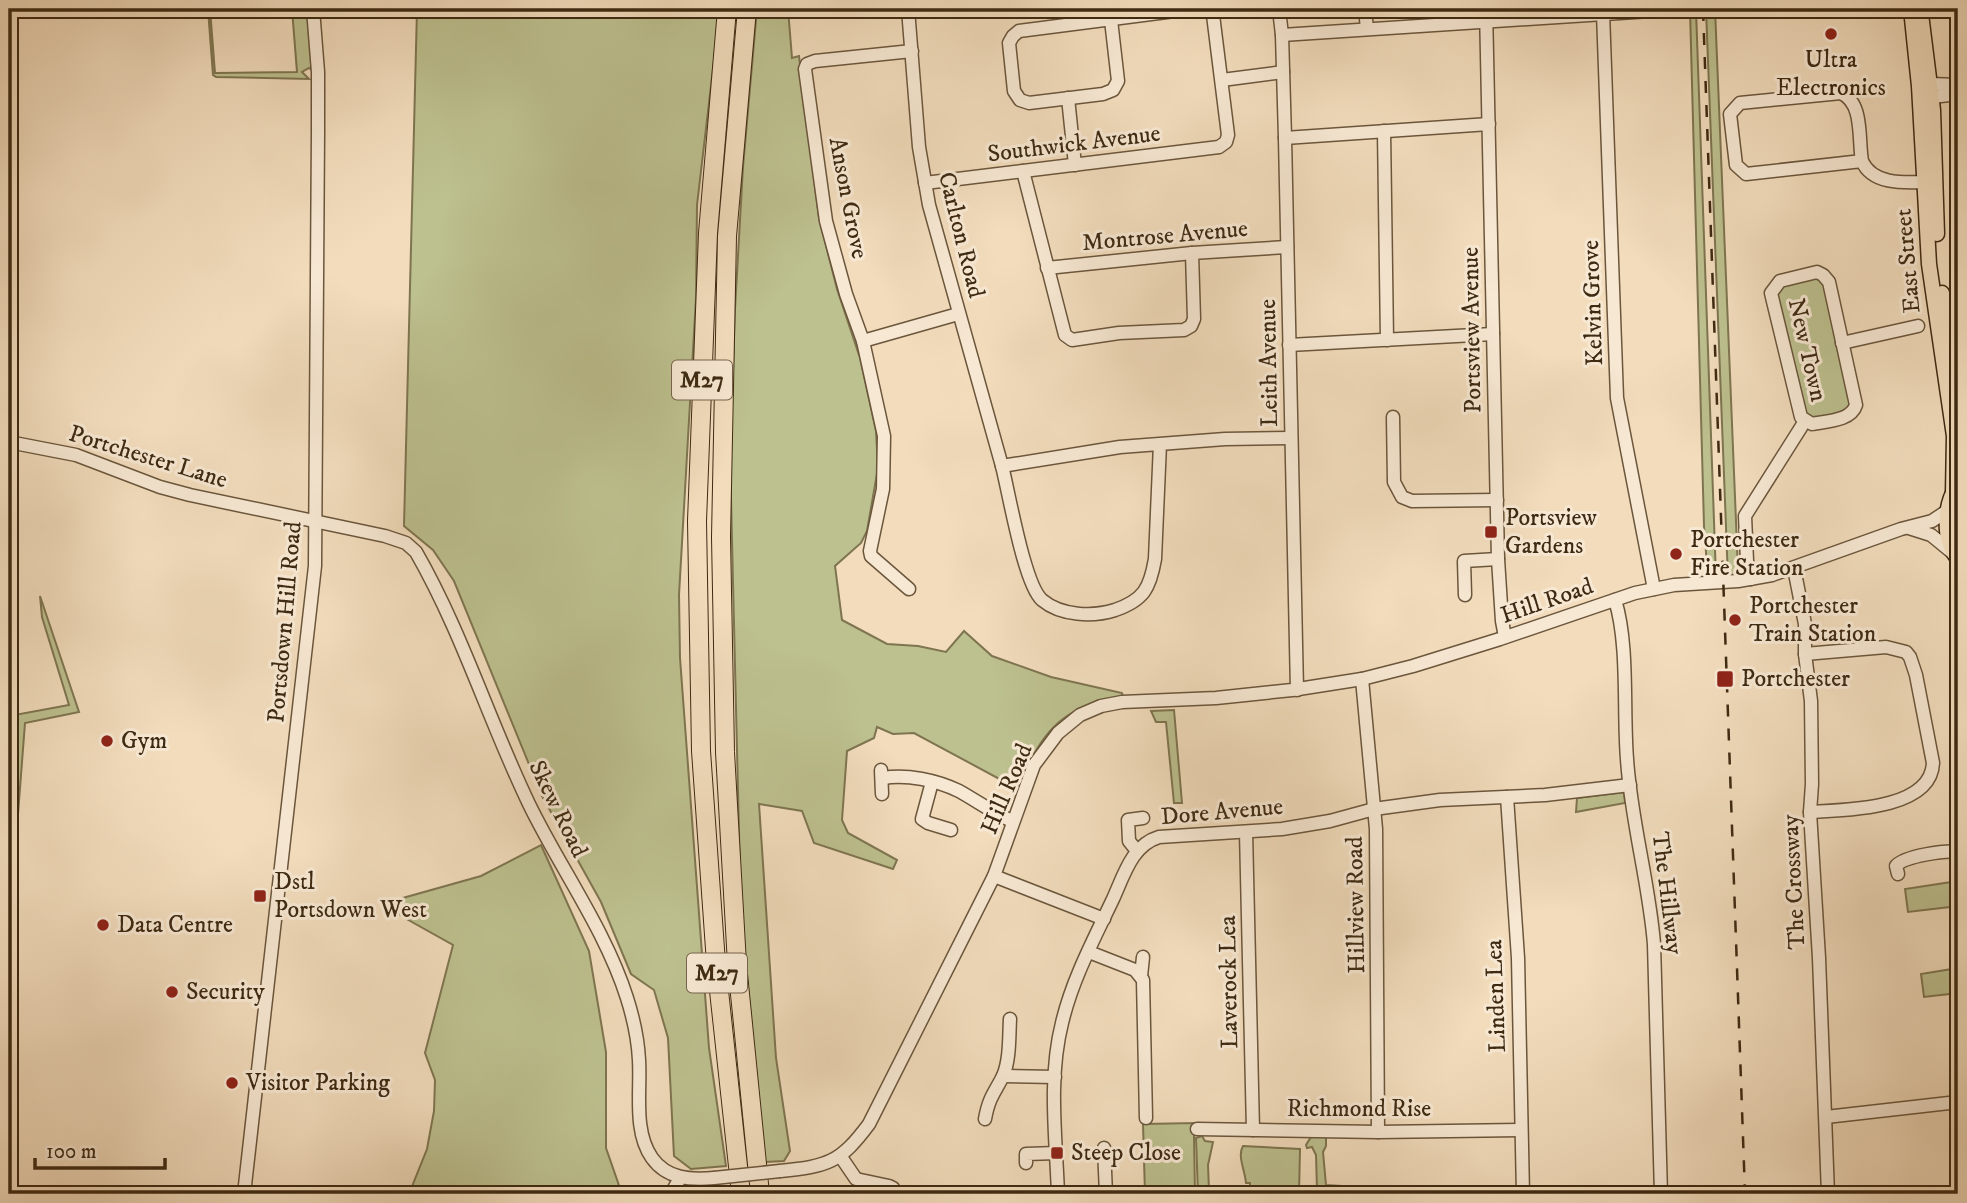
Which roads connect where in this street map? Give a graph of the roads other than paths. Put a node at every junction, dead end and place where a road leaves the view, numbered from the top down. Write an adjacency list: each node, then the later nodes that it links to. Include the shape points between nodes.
1 (313, 9): 53 (street, Portsdown Hill Road, via 318,131)
2 (727, 9): 103 (highway, M27, via 708,233 697,521 702,764 716,963)
3 (747, 9): 104 (highway, M27, via 727,236 721,537 725,752 737,964)
4 (908, 9): 17 (street, Carlton Road)
5 (1190, 9): 14 (street)
6 (1208, 9): 19 (street, via 1213,15)
7 (1279, 9): 16 (street, Leith Avenue)
8 (1364, 9): 15 (street)
9 (1681, 9): 12 (street)
10 (1911, 9): 21 (main road, East Street)
11 (1921, 9): 21 (main road, East Street)
12 (1603, 13): 13 (street); 60 (street, Kelvin Grove, via 1617,398)
13 (1487, 15): 15 (street); 24 (street, Portsview Avenue)
14 (1111, 20): 23 (street, via 1116,85 1109,93); 23 (street, via 1019,31 1011,39 1018,98 1029,103)
15 (1367, 29): 16 (street)
16 (1282, 35): 18 (street, Leith Avenue)
17 (912, 51): 31 (street, Carlton Road); 40 (street, Anson Grove, via 810,63 805,68 826,221)
18 (1283, 72): 19 (street); 26 (street, Leith Avenue)
19 (1222, 80): 28 (street, Southwick Avenue, via 1228,135 1219,148)
20 (1958, 85): 21 (street)
21 (1924, 90): 22 (street); 30 (main road, East Street); 32 (main road, East Street)
22 (1958, 93)
23 (1068, 98): 28 (street)
24 (1489, 124): 25 (street); 38 (street, Portsview Avenue)
25 (1384, 131): 26 (street); 39 (street)
26 (1285, 138): 33 (street, Leith Avenue)
27 (1862, 161): 27 (street, via 1855,107 1845,94 1740,103 1731,114 1736,165 1746,174); 30 (street, via 1880,178)
28 (1075, 165): 29 (street, Southwick Avenue)
29 (1023, 171): 31 (street, Southwick Avenue); 35 (street)
30 (1924, 181): 32 (street); 50 (main road, East Street, via 1933,300 1954,436)
31 (925, 183): 36 (street, Carlton Road)
32 (1936, 198): 43 (main road, East Street, via 1941,291)
33 (1287, 247): 34 (street, Montrose Avenue); 42 (street, Leith Avenue)
34 (1192, 253): 35 (street, Montrose Avenue); 35 (street, via 1194,319 1184,330 1068,339)
35 (1047, 268)
36 (958, 314): 40 (street); 49 (street, Carlton Road)
37 (1917, 326): 41 (street, New Town)
38 (1493, 334): 39 (street); 51 (street, Portsview Avenue)
39 (1387, 340): 42 (street)
40 (863, 341): 59 (street, Anson Grove, via 885,453 880,509 870,551)
41 (1842, 343): 45 (street, New Town, via 1856,409 1846,417 1812,424); 45 (street, New Town, via 1829,282 1823,275 1817,272 1775,285 1774,306)
42 (1290, 345): 46 (street, Leith Avenue)
43 (1958, 375)
44 (1394, 417): 51 (street, via 1394,482 1402,498)
45 (1805, 421): 58 (street, New Town, via 1745,516)
46 (1291, 438): 48 (street); 66 (street, Leith Avenue)
47 (9, 442): 53 (street, Portchester Lane, via 76,455 170,490)
48 (1160, 444): 49 (street); 49 (street, Carlton Road, via 1158,526 1146,591 1136,601 1094,614 1065,611 1036,592)
49 (1002, 466)
50 (1955, 489): 52 (main road, East Street)
51 (1497, 500): 56 (street, Portsview Avenue)
52 (1947, 512): 54 (street, Hill Road); 55 (main road)
53 (316, 523): 100 (street, Skew Road, via 406,543 429,573 527,800 613,960 627,998 639,1056 645,1146 664,1171); 101 (street, Portsdown Hill Road, via 315,566)
54 (1908, 527): 55 (street, via 1931,535); 57 (street, Hill Road)
55 (1956, 556)
56 (1498, 559): 61 (street, via 1464,561); 63 (street, Portsview Avenue)
57 (1794, 569): 58 (street, Hill Road); 64 (street, The Crossway, via 1803,607)
58 (1751, 579): 60 (street, Hill Road)
59 (909, 589)
60 (1654, 589): 62 (street, Hill Road)
61 (1465, 595)
62 (1615, 600): 63 (street, Hill Road); 68 (street, The Hillway, via 1621,623)
63 (1506, 638): 65 (street, Hill Road)
64 (1805, 654): 72 (street, The Crossway, via 1811,701); 72 (street, via 1886,647 1906,652 1916,674 1933,763 1927,783 1903,798 1868,807)
65 (1362, 679): 66 (street, Hill Road); 71 (street, Hillview Road)
66 (1297, 690): 74 (street, Hill Road, via 1128,701 1089,711 1068,724 1043,751)
67 (932, 782): 69 (street, via 882,774); 74 (street, via 957,790); 75 (street, via 922,819)
68 (1630, 785): 70 (street, Dore Avenue); 109 (street, The Hillway, via 1654,944)
69 (882, 794)
70 (1507, 797): 71 (street, Dore Avenue); 94 (street, Linden Lea, via 1518,958)
71 (1374, 809): 76 (street, Dore Avenue, via 1330,821); 95 (street, Hillview Road)
72 (1810, 812): 90 (street, The Crossway)
73 (1143, 818): 77 (street, via 1128,820 1129,841)
74 (1012, 821): 80 (street, Hill Road)
75 (951, 830)
76 (1246, 832): 77 (street, Dore Avenue, via 1159,837); 93 (street, Laverock Lea)
77 (1137, 851): 81 (street, Dore Avenue)
78 (1958, 852): 79 (street, via 1900,860)
79 (1898, 874)
80 (994, 876): 81 (street); 98 (street, Hill Road, via 870,1124)
81 (1104, 919): 82 (street, Dore Avenue)
82 (1089, 952): 84 (street, via 1125,965); 87 (street, Dore Avenue, via 1061,1024)
83 (1143, 957): 84 (street)
84 (1140, 976): 89 (street, via 1144,987)
85 (1010, 1019): 86 (street)
86 (1003, 1076): 87 (street); 91 (street, via 991,1094)
87 (1055, 1077): 97 (street, Dore Avenue)
88 (1958, 1102): 90 (street)
89 (1146, 1118)
90 (1826, 1118): 110 (street, The Crossway)
91 (985, 1119)
92 (1197, 1129): 93 (street, Richmond Rise)
93 (1253, 1130): 95 (street, Richmond Rise)
94 (1520, 1130): 95 (street, Richmond Rise); 108 (street, Linden Lea)
95 (1378, 1132)
96 (1104, 1148): 107 (street, via 1099,1172)
97 (1056, 1153): 99 (street, via 1026,1154); 106 (street, Dore Avenue)
98 (841, 1157): 100 (street, bridge, via 803,1169); 105 (street, via 856,1179 889,1186)
99 (1026, 1163)
100 (680, 1178): 102 (street)
101 (244, 1194)
102 (671, 1194)
103 (741, 1194)
104 (760, 1194)
105 (894, 1194)
106 (1058, 1194)
107 (1106, 1194)
108 (1523, 1194)
109 (1661, 1194)
110 (1828, 1194)

